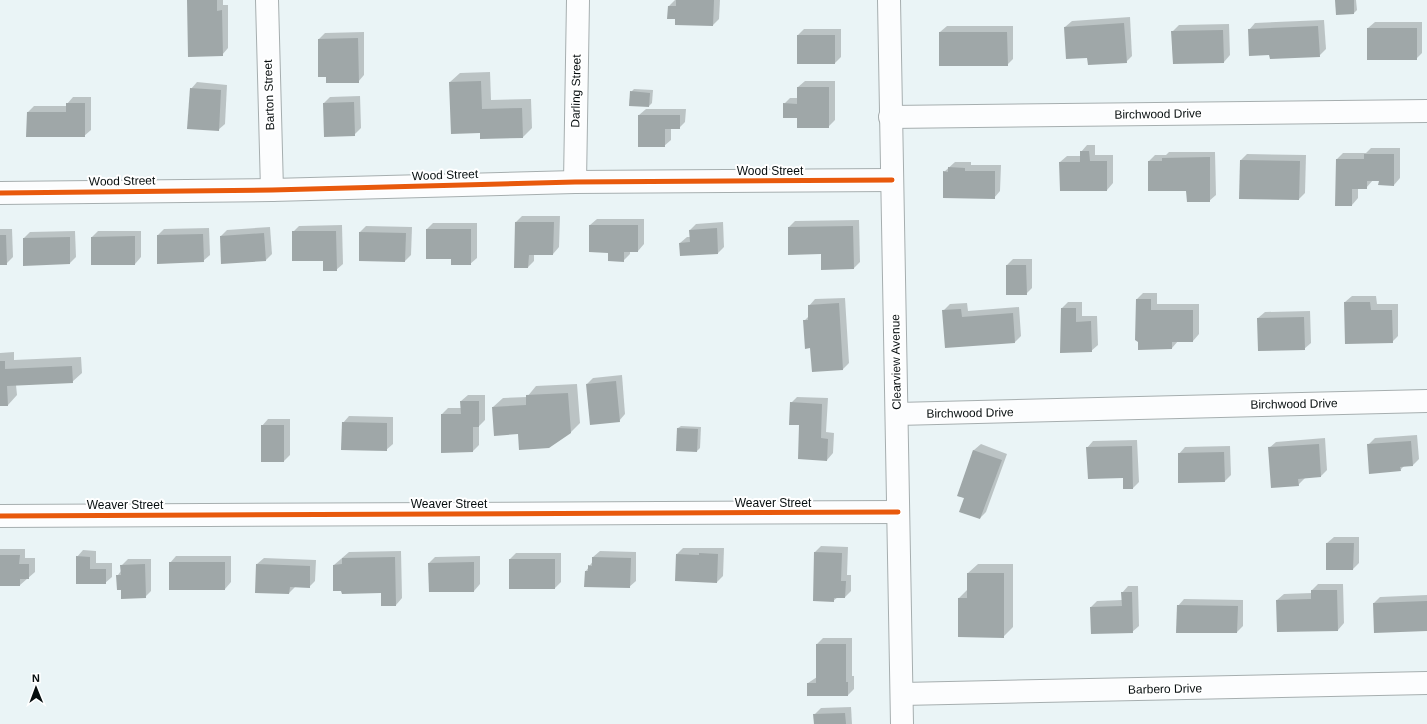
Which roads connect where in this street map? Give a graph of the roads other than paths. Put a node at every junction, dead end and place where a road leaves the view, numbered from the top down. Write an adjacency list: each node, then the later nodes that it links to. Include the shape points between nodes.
1 (266, 0): 8 (street, Barton Street)
2 (578, 0): 7 (street, Darling Street)
3 (888, 0): 5 (street, Clearview Avenue)
4 (1427, 110): 5 (street, Birchwood Drive)
5 (890, 117): 6 (street, Clearview Avenue)
6 (892, 180): 7 (street, Wood Street); 11 (street, Clearview Avenue)
7 (575, 182): 8 (street, Wood Street)
8 (272, 190): 9 (street, Wood Street)
9 (0, 193)
10 (1427, 401): 11 (street, Birchwood Drive)
11 (897, 414): 12 (street, Clearview Avenue)
12 (898, 512): 13 (street, Weaver Street); 15 (street, Clearview Avenue)
13 (0, 516)
14 (1427, 683): 15 (street, Barbero Drive)
15 (902, 694): 16 (street, Clearview Avenue)
16 (902, 724)

